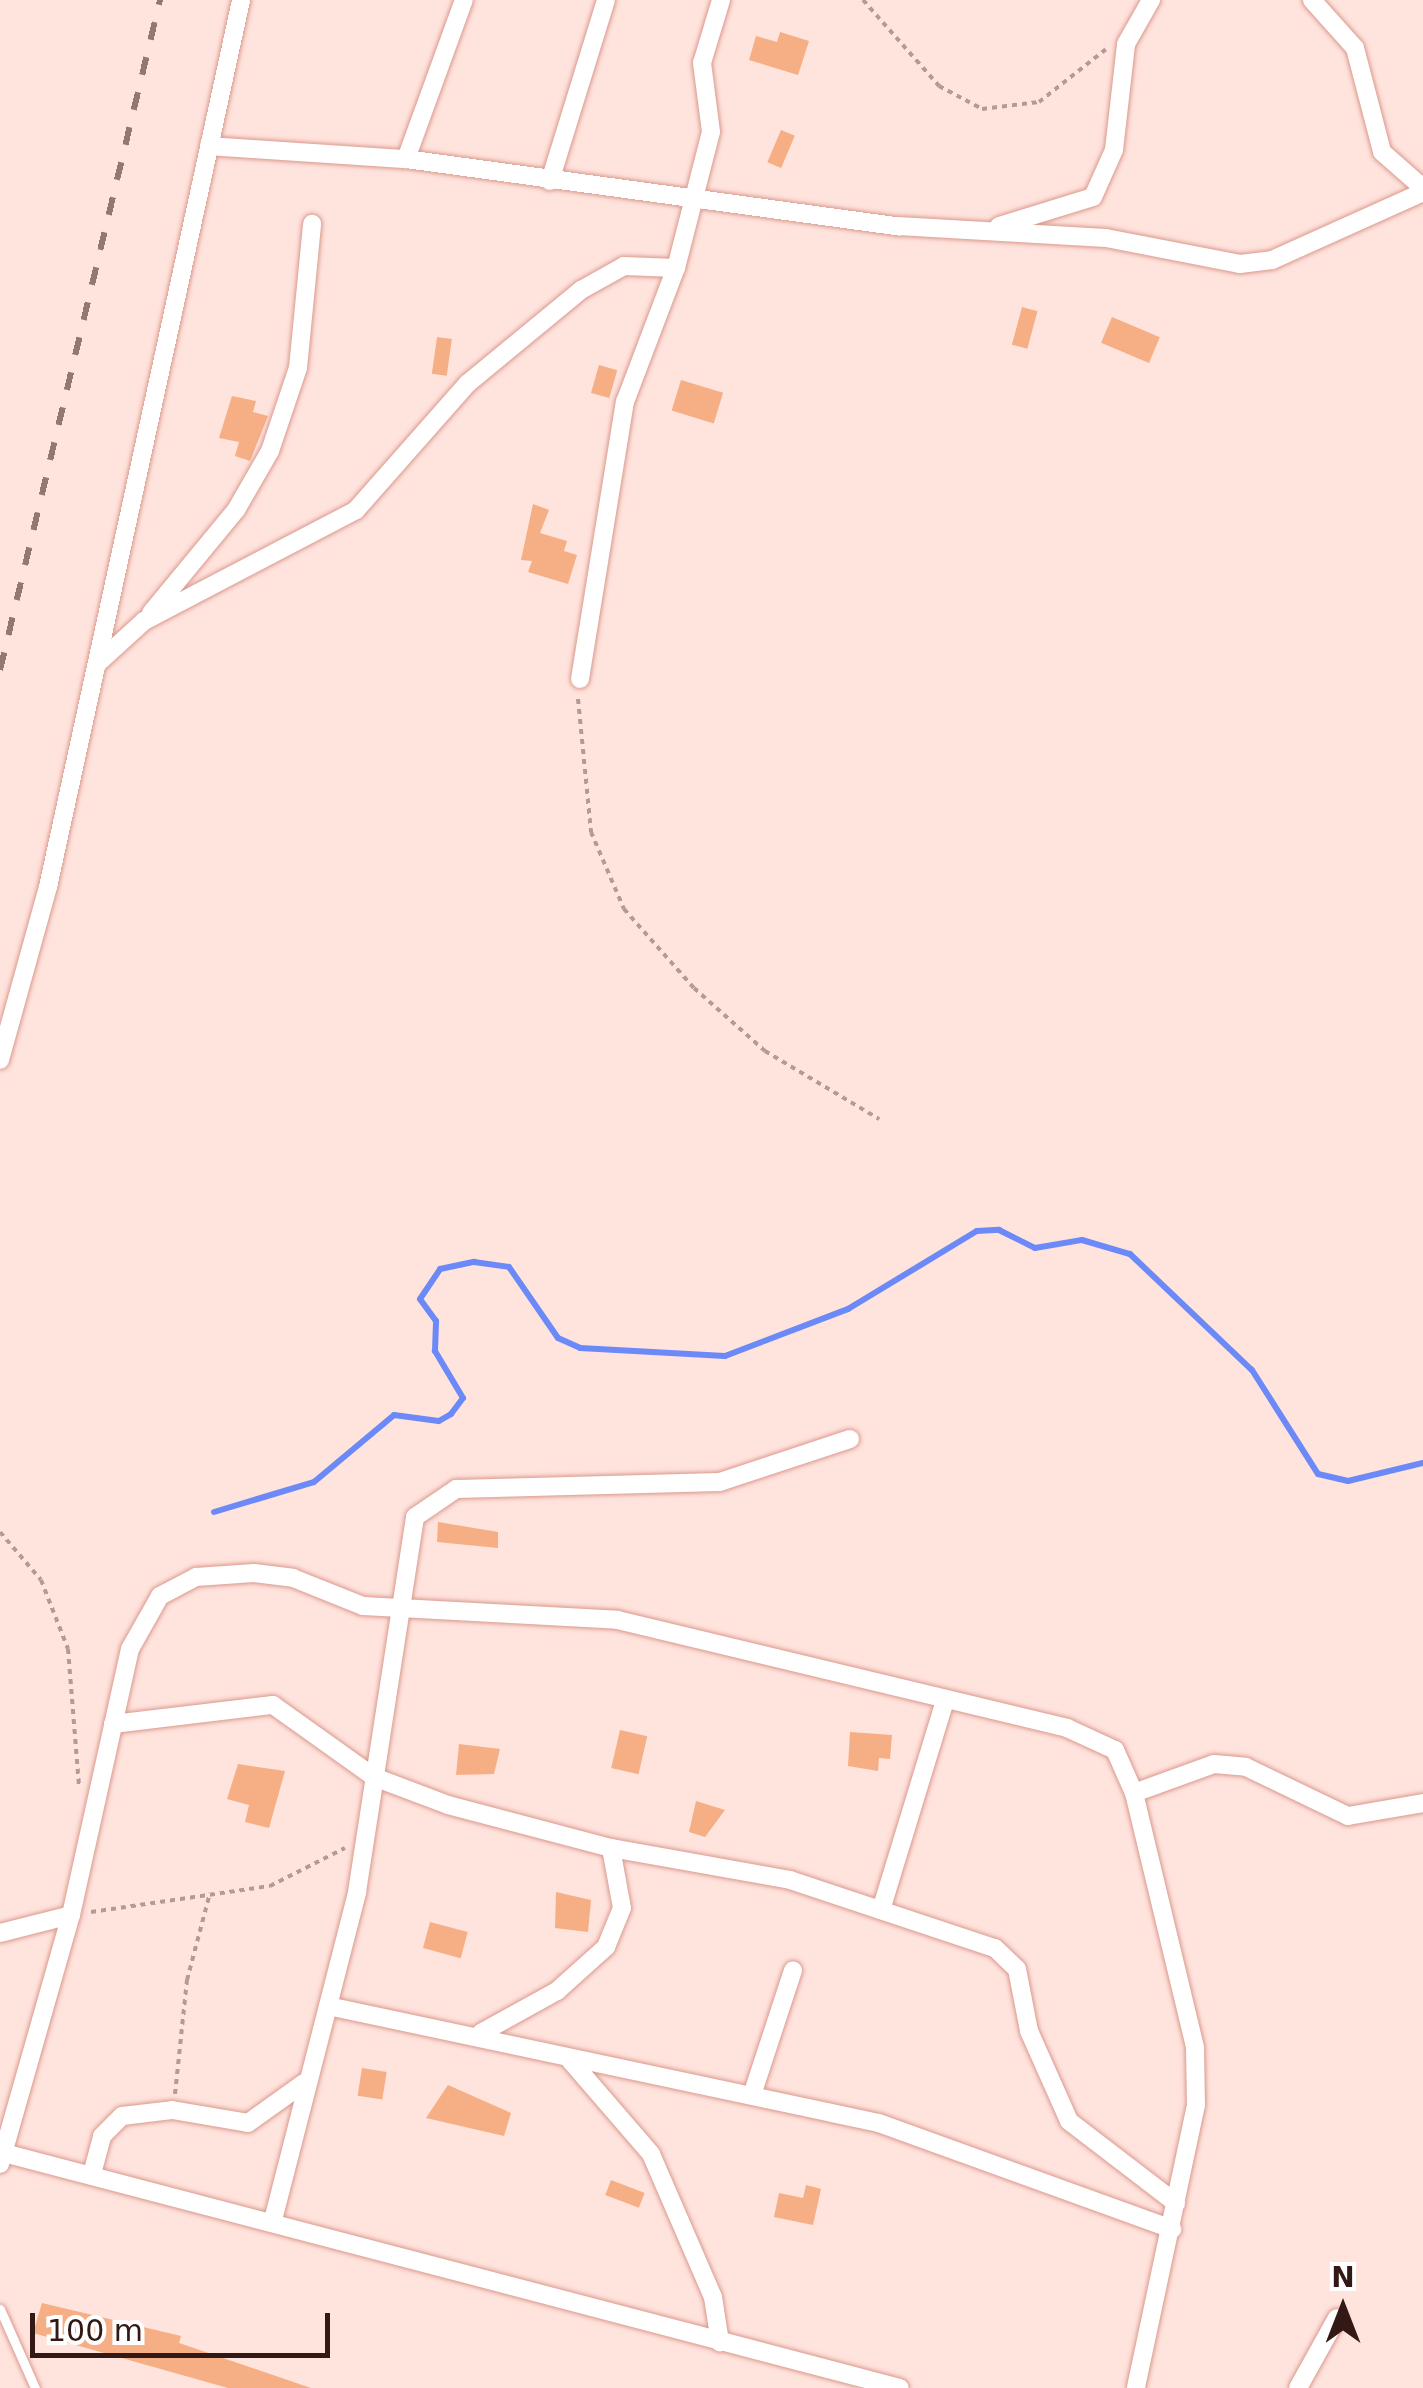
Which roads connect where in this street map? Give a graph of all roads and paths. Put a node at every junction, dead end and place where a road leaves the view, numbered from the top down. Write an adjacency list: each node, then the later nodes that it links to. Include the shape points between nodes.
1 (242, 0): 9 (street)
2 (464, 0): 10 (street)
3 (606, 0): 11 (street)
4 (721, 0): 13 (street, via 704,47 712,132)
5 (864, 0): 8 (path, via 939,86 982,109 1039,102)
6 (1151, 0): 8 (street)
7 (1312, 0): 12 (street, via 1354,48 1382,152)
8 (1132, 26): 15 (street, via 1114,150 1093,197)
9 (209, 146): 10 (street); 18 (street)
10 (406, 159): 11 (street)
11 (550, 181): 13 (street)
12 (1423, 190): 15 (street, via 1272,260 1240,264 1106,238)
13 (694, 198): 15 (street); 16 (street)
14 (312, 224): 17 (street, via 298,368 270,451 236,510)
15 (979, 231)
16 (676, 268): 17 (street, via 624,266 581,290 467,384 356,510); 19 (street, via 625,402)
17 (144, 621): 18 (street)
18 (98, 662): 20 (street)
19 (580, 679): 21 (path, via 583,791 624,909 694,988 765,1051)
20 (0, 1060)
21 (879, 1119)
22 (850, 1439): 24 (street, via 720,1482 456,1489 416,1517)
23 (0, 1532): 29 (path, via 41,1580 68,1649)
24 (400, 1606): 25 (street, via 618,1620); 26 (street, via 363,1606 293,1578 254,1573 177,1584 139,1622); 27 (street)
25 (945, 1701): 28 (street, via 1096,1738 1114,1750); 34 (street)
26 (112, 1724): 27 (street, via 273,1706); 35 (street)
27 (374, 1777): 31 (street); 32 (street)
28 (1134, 1793): 30 (street, via 1214,1764 1246,1767 1348,1816); 46 (street, via 1192,2022 1196,2105)
29 (81, 1801)
30 (1423, 1803)
31 (368, 1834): 33 (path, via 299,1875); 38 (street)
32 (612, 1848): 34 (street, via 790,1880); 39 (street, via 622,1908 606,1947 557,1991)
33 (210, 1893): 35 (path); 43 (path, via 187,1980)
34 (881, 1910): 46 (street, via 1008,1958 1028,2031 1068,2121)
35 (71, 1915): 36 (street); 44 (street)
36 (0, 1933)
37 (793, 1970): 42 (street)
38 (328, 2006): 39 (street); 41 (street)
39 (482, 2033): 40 (street)
40 (570, 2060): 42 (street); 51 (street, via 651,2154 714,2297)
41 (304, 2083): 43 (street, via 248,2123); 47 (street)
42 (753, 2092): 48 (street, via 879,2123)
43 (172, 2110): 45 (street, via 138,2111 110,2125)
44 (1, 2156): 45 (street)
45 (92, 2174): 47 (street)
46 (1176, 2202): 48 (street)
47 (273, 2220): 51 (street)
48 (1172, 2229): 54 (street)
49 (0, 2310): 52 (lane)
50 (1336, 2318): 55 (street)
51 (720, 2342): 53 (street)
52 (36, 2388)
53 (900, 2388)
54 (1136, 2388)
55 (1298, 2388)

